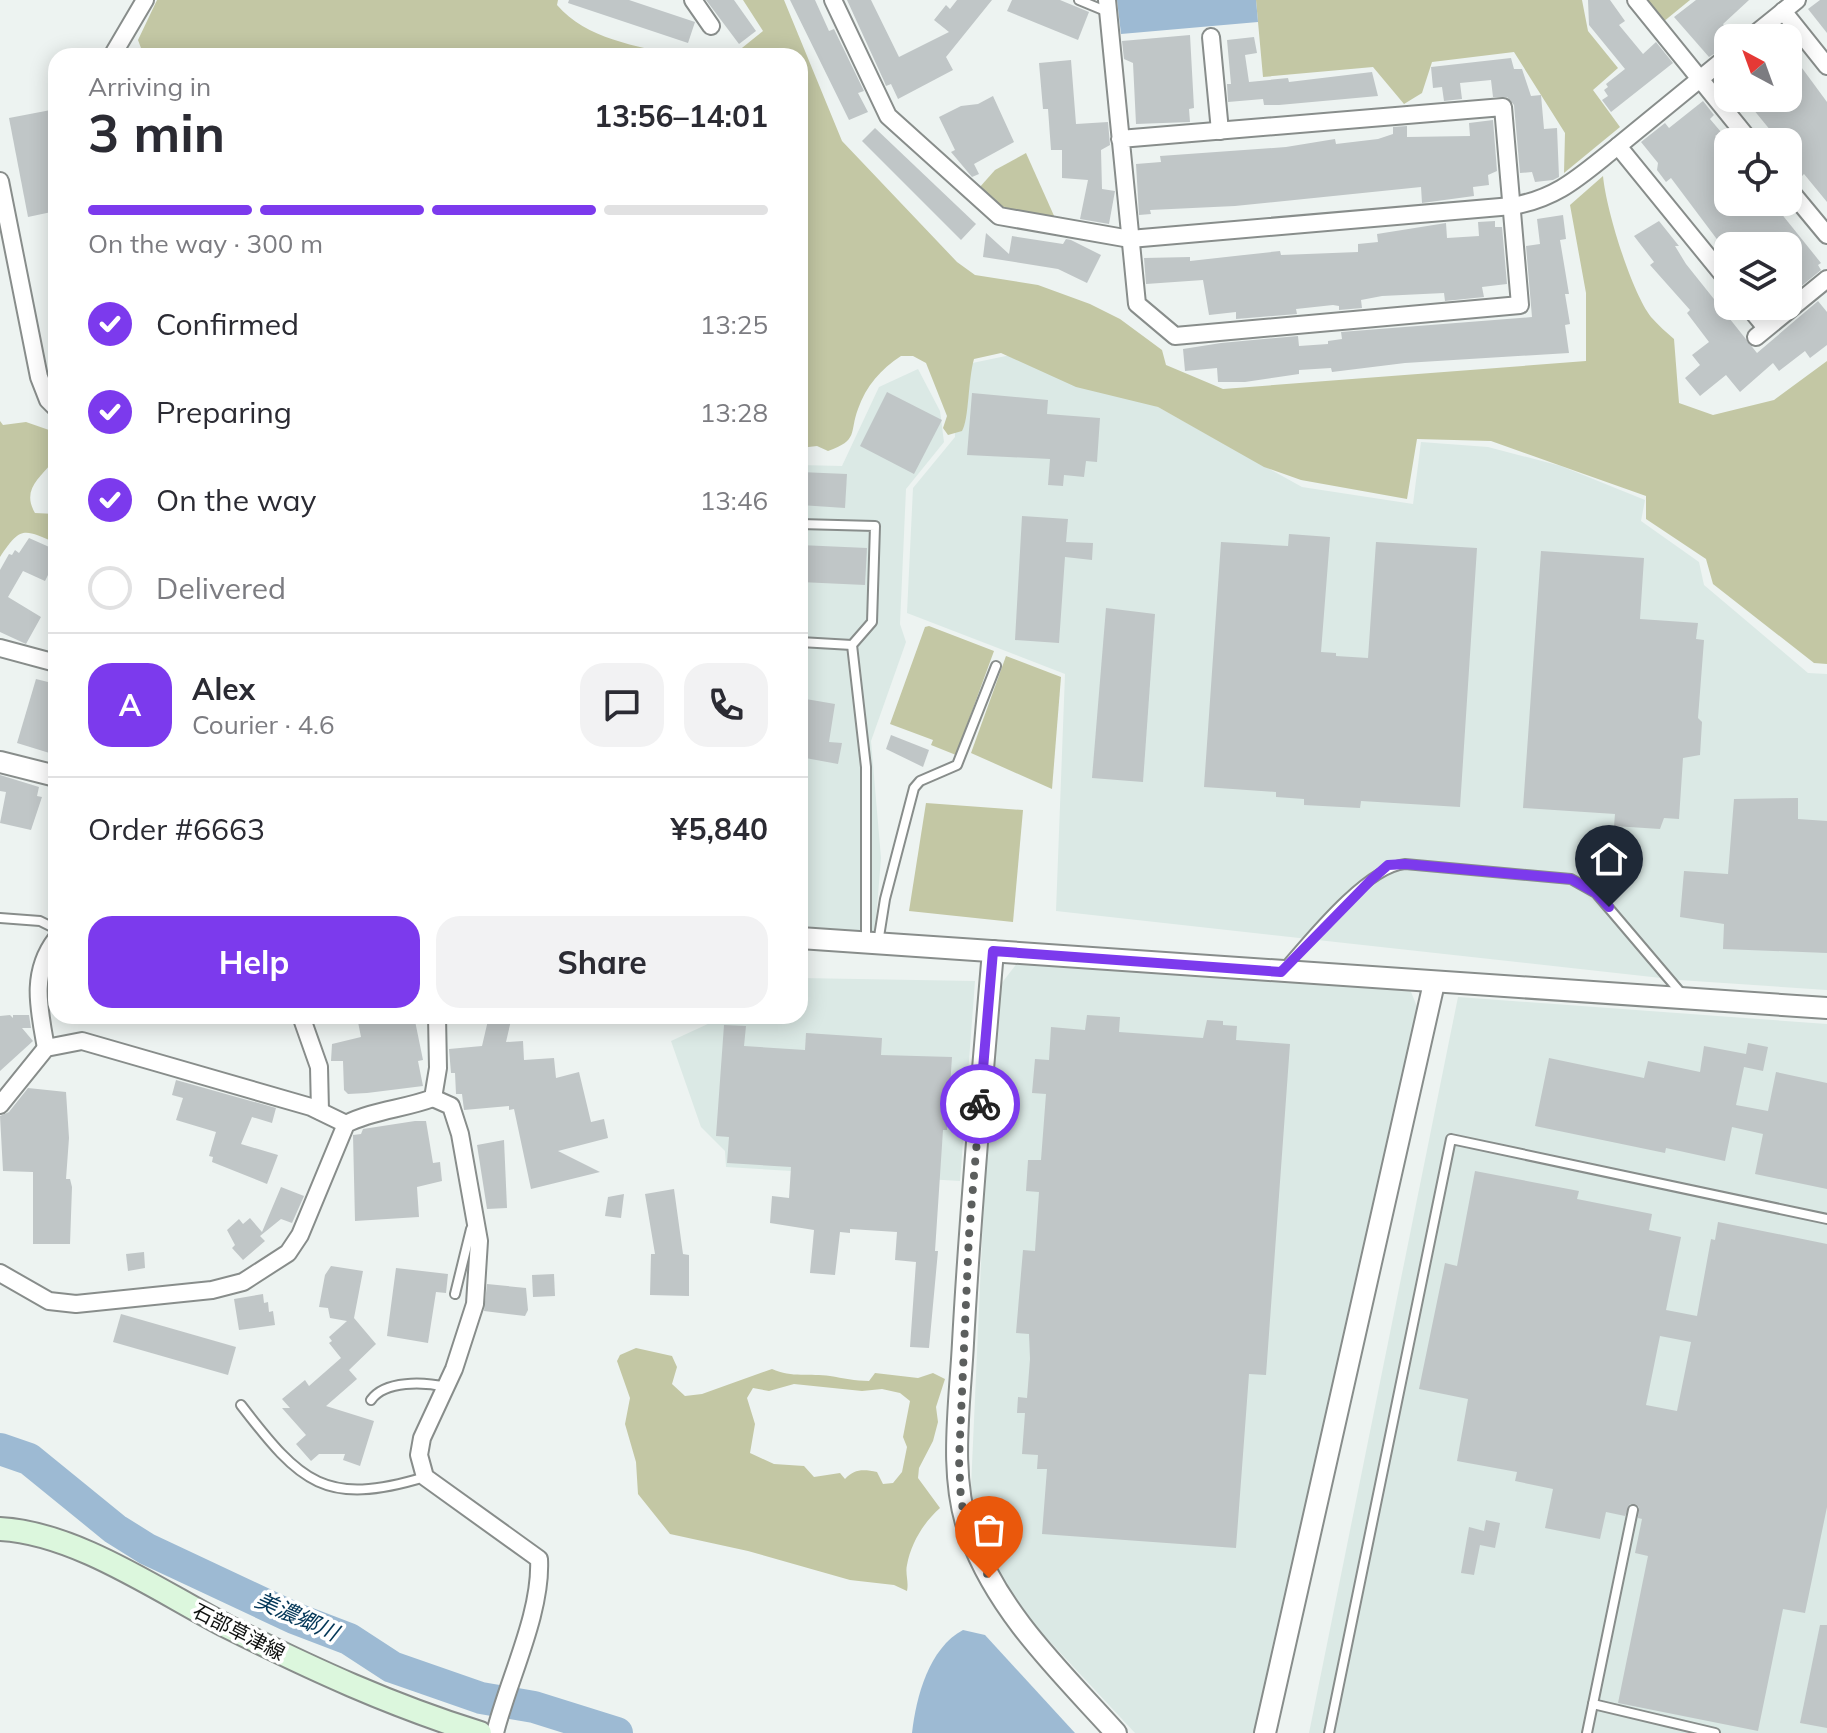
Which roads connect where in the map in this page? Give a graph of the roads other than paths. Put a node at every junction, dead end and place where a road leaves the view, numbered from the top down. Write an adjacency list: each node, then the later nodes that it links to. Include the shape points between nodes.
1 (145, 0): 12 (street)
2 (693, 0): 10 (street)
3 (833, 0): 24 (street, via 888,116 999,216)
4 (1079, 0): 7 (lane)
5 (1636, 0): 15 (street)
6 (1797, 0): 8 (street)
7 (1107, 6): 18 (street)
8 (1783, 11): 9 (street); 13 (street)
9 (1767, 24)
10 (711, 26)
11 (1211, 37): 17 (street)
12 (117, 48)
13 (1827, 66)
14 (1714, 67): 15 (street)
15 (1699, 79): 16 (street); 19 (street)
16 (1739, 128)
17 (1220, 131): 18 (street); 22 (street, via 1503,107)
18 (1120, 139): 24 (street)
19 (1618, 146): 22 (street, via 1562,191); 25 (street)
20 (0, 181): 30 (street)
21 (1802, 205): 23 (street)
22 (1512, 206): 24 (street); 24 (street, via 1520,305 1175,336 1137,304)
23 (1827, 235)
24 (1130, 239)
25 (1714, 264)
26 (1827, 279): 27 (street)
27 (1802, 299)
28 (1755, 320): 29 (street, via 1761,333)
29 (1777, 320)
30 (48, 400)
31 (808, 524): 33 (lane, via 875,526 872,622)
32 (808, 642): 33 (lane)
33 (852, 645): 42 (lane, via 866,767)
34 (0, 648): 35 (street)
35 (48, 661)
36 (996, 666): 42 (lane, via 957,765 914,788)
37 (0, 762): 38 (street)
38 (48, 774)
39 (0, 918): 40 (lane)
40 (48, 925)
41 (808, 939): 42 (street)
42 (872, 943): 44 (street)
43 (48, 949): 51 (street, via 36,988)
44 (993, 951): 45 (street); 68 (street, via 969,1235 959,1422 961,1501 996,1592)
45 (1281, 972): 46 (street); 47 (lane, via 1388,865 1405,864 1571,879 1596,893)
46 (1434, 983): 47 (street); 69 (street)
47 (1684, 996): 48 (street)
48 (1827, 1008)
49 (304, 1024): 54 (street, via 319,1067)
50 (437, 1024): 52 (street)
51 (46, 1048): 53 (street); 54 (street, via 82,1041)
52 (433, 1098): 55 (street, via 368,1113); 56 (street, via 451,1106)
53 (0, 1105)
54 (320, 1111): 55 (street)
55 (346, 1124): 58 (street, via 300,1235 288,1253 243,1282 76,1304 49,1301)
56 (475, 1216): 59 (lane); 60 (street, via 475,1304)
57 (1827, 1219): 70 (lane, via 1451,1139)
58 (0, 1273)
59 (455, 1294)
60 (446, 1387): 61 (lane, via 397,1385); 63 (street, via 422,1438 419,1455)
61 (371, 1400)
62 (241, 1405): 63 (lane, via 291,1466 325,1486 366,1491)
63 (425, 1477): 67 (street, via 539,1559 514,1673)
64 (1633, 1510): 66 (lane)
65 (0, 1529): 67 (main road, 石部草津線, via 67,1545 399,1707)
66 (1593, 1704): 71 (lane); 72 (lane)
67 (491, 1730)
68 (1116, 1733)
69 (1265, 1733)
70 (1329, 1733)
71 (1587, 1733)
72 (1715, 1733)

